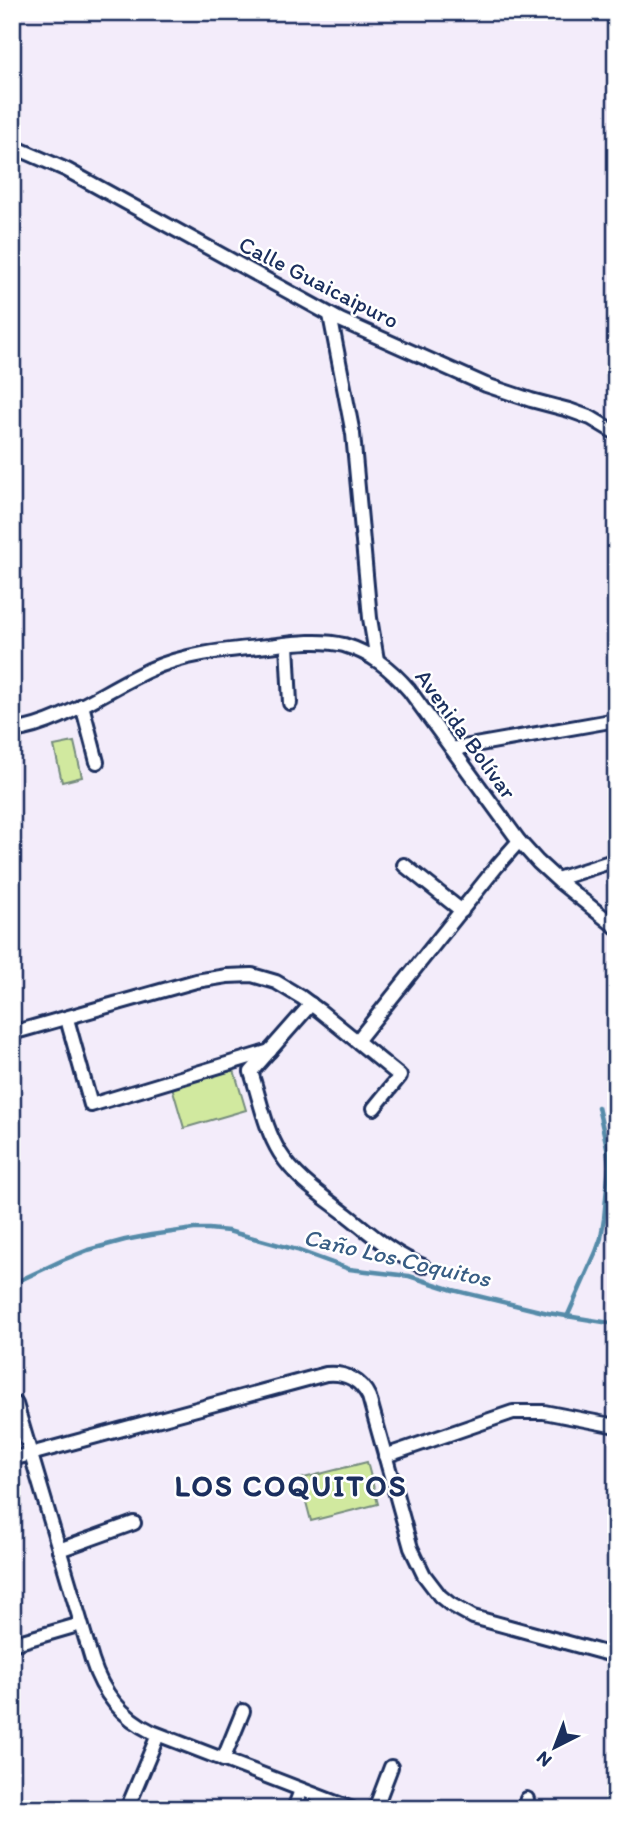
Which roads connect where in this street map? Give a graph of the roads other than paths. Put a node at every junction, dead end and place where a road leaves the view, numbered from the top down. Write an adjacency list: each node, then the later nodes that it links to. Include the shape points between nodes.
1 (12, 146): 2 (street, Calle Guaicaipuro, via 67,170)
2 (330, 315): 3 (street, Calle Guaicaipuro, via 486,385 591,418); 5 (street, via 353,434)
3 (616, 433)
4 (287, 644): 5 (street, Avenida Bolívar, via 341,644); 6 (street); 7 (street, Avenida Bolívar, via 223,650 169,662)
5 (377, 660): 10 (street, Avenida Bolívar, via 395,673)
6 (290, 703)
7 (82, 705): 9 (street, Avenida Bolívar, via 46,723); 11 (street)
8 (616, 720): 10 (street)
9 (12, 731)
10 (452, 750): 12 (street, Avenida Bolívar)
11 (97, 762)
12 (519, 841): 15 (street, Avenida Bolívar); 16 (street)
13 (616, 860): 15 (street)
14 (404, 865): 16 (street)
15 (557, 879): 17 (street, Avenida Bolívar)
16 (462, 911): 21 (street)
17 (616, 927)
18 (311, 1004): 19 (street, via 276,982 242,975 196,981); 21 (street); 22 (street)
19 (66, 1019): 20 (street); 22 (street, via 91,1105)
20 (12, 1033)
21 (357, 1041): 23 (street, via 400,1076)
22 (270, 1050): 24 (street, via 251,1072 281,1154 348,1217 395,1252)
23 (374, 1108)
24 (423, 1266)
25 (16, 1404): 27 (street)
26 (616, 1426): 28 (street, via 544,1412 513,1412)
27 (31, 1454): 28 (street, via 336,1373 352,1378 366,1391); 29 (street); 31 (street)
28 (385, 1456): 34 (street, via 416,1561 450,1604 473,1617)
29 (12, 1459)
30 (134, 1523): 31 (street)
31 (59, 1550): 32 (street)
32 (81, 1624): 33 (street); 36 (street, via 103,1688 138,1726)
33 (12, 1644)
34 (616, 1656)
35 (243, 1711): 37 (street)
36 (158, 1735): 37 (street); 40 (street)
37 (223, 1760): 39 (street)
38 (391, 1767): 43 (street)
39 (301, 1790): 41 (street); 42 (street)
40 (127, 1809)
41 (294, 1809)
42 (352, 1809)
43 (375, 1809)

